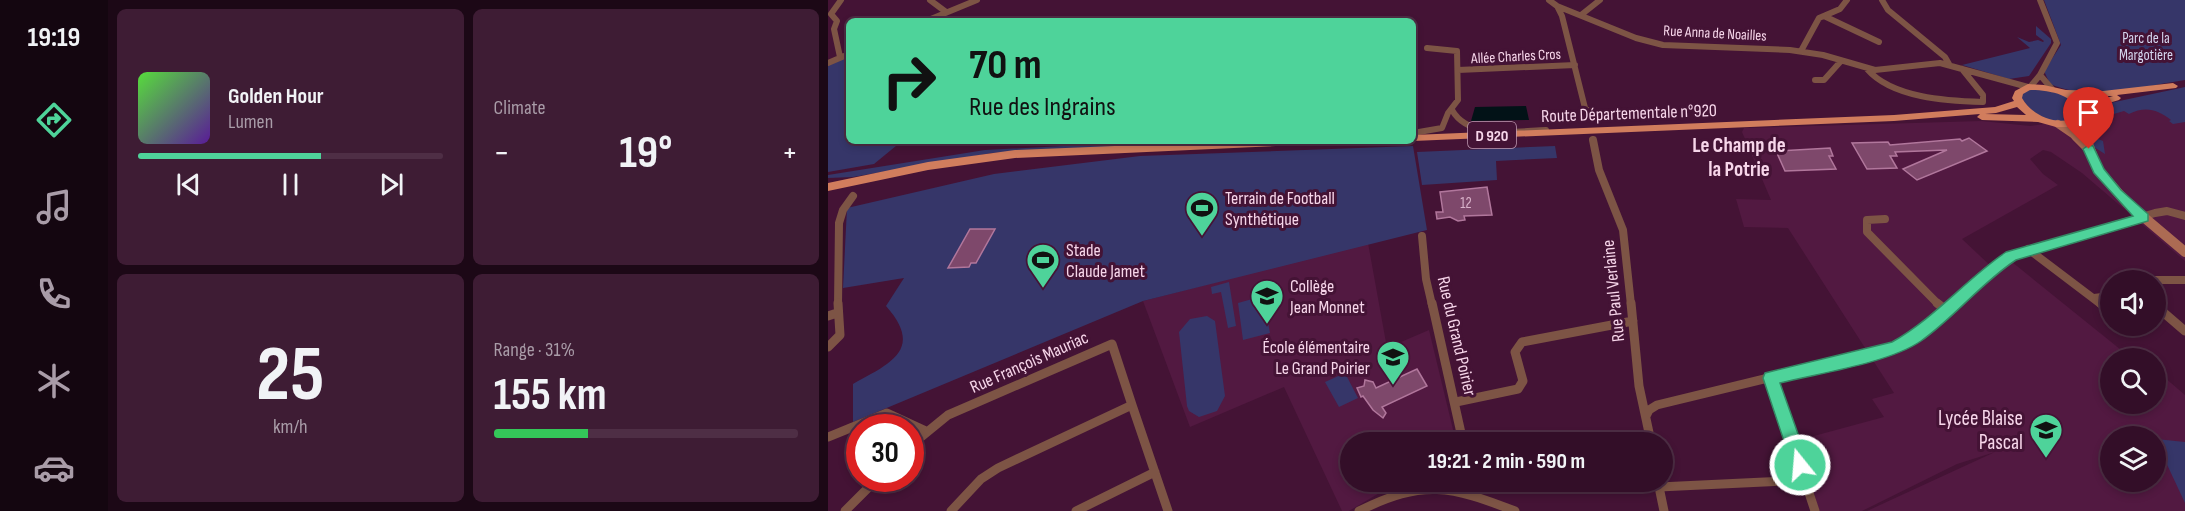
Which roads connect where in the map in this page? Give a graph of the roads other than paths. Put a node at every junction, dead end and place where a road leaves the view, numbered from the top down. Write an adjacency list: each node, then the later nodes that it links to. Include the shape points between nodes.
1 (841, 0): 16 (street, via 831,11 837,21)
2 (930, 0): 10 (street)
3 (977, 0): 10 (street)
4 (1549, 0): 9 (street)
5 (1600, 0): 12 (street)
6 (1847, 0): 14 (street, via 1840,9)
7 (1882, 0): 24 (street, via 1888,10)
8 (2040, 0): 29 (street, via 2057,43)
9 (1557, 6): 11 (street, Rue Anna de Noailles); 13 (street)
10 (946, 12): 15 (street)
11 (1573, 12): 12 (street, Rue Anna de Noailles); 13 (street)
12 (1581, 15): 19 (street, Rue Anna de Noailles, via 1663,45)
13 (1562, 16): 25 (street)
14 (1824, 16): 17 (street); 19 (street, via 1817,21)
15 (933, 18)
16 (831, 28): 21 (street)
17 (1879, 42)
18 (1427, 48): 28 (street, via 1455,50)
19 (1801, 51): 22 (street, Rue Anna de Noailles)
20 (846, 55): 21 (street)
21 (840, 57): 23 (street)
22 (1841, 61): 26 (street, Rue Anna de Noailles); 30 (street, via 1824,80)
23 (828, 63)
24 (1949, 64): 26 (street); 27 (street)
25 (1575, 65): 28 (street, Allée Charles Cros); 39 (street, via 1586,108)
26 (1867, 69): 27 (street, Rue Anna de Noailles, via 1913,93 1941,100 1984,101)
27 (1962, 69): 31 (street)
28 (1458, 70): 38 (street, via 1458,100)
29 (2040, 75): 34 (street); 35 (street)
30 (1815, 80)
31 (1999, 81): 34 (street); 37 (street)
32 (2185, 84): 33 (main road)
33 (2174, 86): 36 (main road, via 2103,94); 40 (main road, via 2096,104)
34 (2029, 87): 35 (main road); 37 (main road)
35 (2052, 89): 36 (main road)
36 (2064, 93): 40 (main road, via 2078,103)
37 (2018, 98): 41 (main road, D 920, via 1996,110); 42 (main road, via 2027,112)
38 (1452, 110): 44 (street, via 1442,128); 45 (street, via 1458,121 1474,129)
39 (1593, 113)
40 (2082, 117): 43 (main road); 49 (street)
41 (1894, 118): 42 (main road, D 920); 45 (main road, Route Départementale n°920 / D 920)
42 (2042, 119): 43 (main road)
43 (2058, 124): 49 (street)
44 (1416, 132)
45 (1572, 132): 46 (main road, Route Départementale n°920 / D 920)
46 (1416, 138)
47 (1593, 140): 66 (street, Rue Paul Verlaine, via 1599,170 1623,230)
48 (1240, 144): 50 (main road, via 1033,152 966,159)
49 (2089, 149): 53 (street, via 2098,170 2116,193)
50 (828, 185)
51 (853, 196): 64 (street, via 842,211)
52 (2185, 216): 53 (street, via 2167,212)
53 (2143, 218): 56 (street); 57 (street)
54 (1885, 219): 63 (street, via 1867,220 1867,232)
55 (1422, 236): 70 (street, Rue du Grand Poirier, via 1426,279)
56 (2028, 249): 61 (street); 63 (street, via 1995,266)
57 (2185, 252)
58 (2166, 280): 59 (street)
59 (2185, 280)
60 (2100, 297): 61 (street)
61 (2094, 298): 62 (street)
62 (2100, 303)
63 (1946, 310): 69 (street, via 1916,336 1896,347)
64 (832, 314): 68 (street, via 840,334)
65 (2166, 315): 67 (street)
66 (1633, 321): 70 (street, via 1522,342 1515,352 1522,385); 72 (street, Rue Paul Verlaine)
67 (2185, 331)
68 (828, 347)
69 (1771, 378): 72 (street, via 1657,405); 78 (street)
70 (1456, 402): 74 (street, Rue du Grand Poirier)
71 (1132, 405): 73 (street, Rue François Mauriac, via 1112,344 948,415); 77 (street); 84 (street, via 998,468 981,478)
72 (1646, 416): 75 (street, Rue Paul Verlaine)
73 (926, 431): 76 (street, via 887,413)
74 (1461, 432)
75 (1649, 432)
76 (828, 437)
77 (1155, 472): 85 (street); 86 (street)
78 (1804, 480): 79 (street); 90 (street)
79 (1673, 484)
80 (864, 492): 83 (street)
81 (1660, 492): 89 (street)
82 (1469, 494): 87 (street, via 1441,487 1418,489 1391,495); 88 (street)
83 (845, 511)
84 (951, 511)
85 (1076, 511)
86 (1168, 511)
87 (1359, 511)
88 (1515, 511)
89 (1664, 511)
90 (1815, 511)

